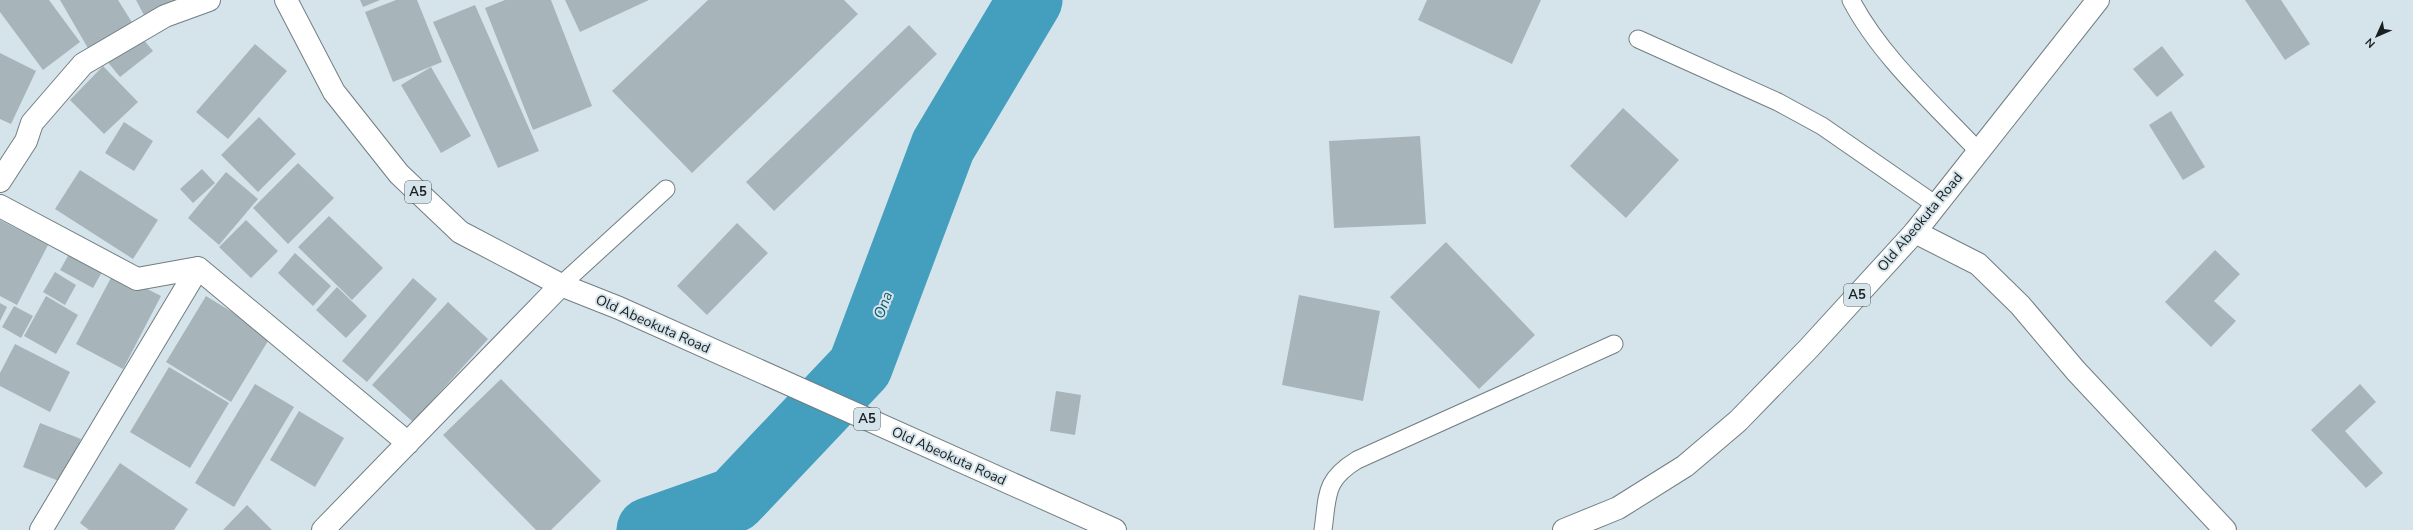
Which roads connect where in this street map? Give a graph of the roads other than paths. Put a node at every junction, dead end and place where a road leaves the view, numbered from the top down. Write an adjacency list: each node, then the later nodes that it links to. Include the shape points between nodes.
1 (209, 0): 7 (main road, via 165,16 83,64 32,123 26,141)
2 (285, 0): 13 (main road, Old Abeokuta Road / A5, via 334,92 399,174 460,232)
3 (1851, 0): 6 (lane, via 1891,57)
4 (2098, 0): 6 (main road, Old Abeokuta Road / A5)
5 (1638, 39): 9 (lane, via 1778,102 1816,122)
6 (1978, 151): 9 (main road, Old Abeokuta Road / A5)
7 (0, 181)
8 (666, 190): 13 (lane)
9 (1936, 205): 11 (main road, Old Abeokuta Road / A5)
10 (0, 206): 12 (main road, via 137,279)
11 (1915, 232): 20 (main road, Old Abeokuta Road / A5, via 1738,422 1678,471 1618,508); 21 (main road, via 1978,264 2020,305 2076,371)
12 (198, 268): 15 (main road); 16 (main road)
13 (561, 285): 15 (main road); 18 (main road, Old Abeokuta Road / A5, via 619,308)
14 (1614, 344): 19 (lane, via 1357,460 1340,471 1329,488)
15 (408, 443): 17 (main road)
16 (41, 530)
17 (323, 530)
18 (1115, 530)
19 (1323, 530)
20 (1564, 530)
21 (2225, 530)

